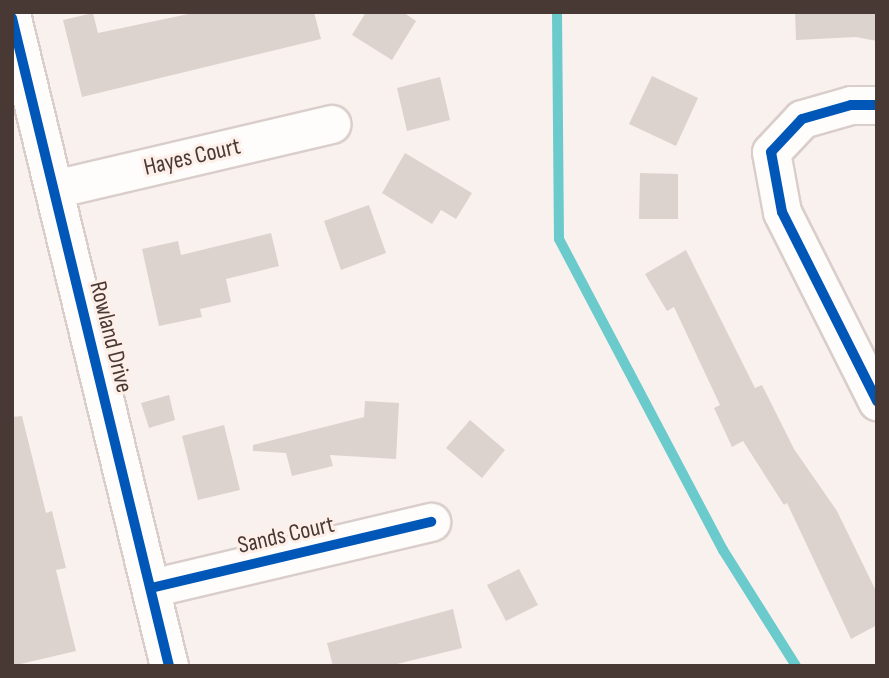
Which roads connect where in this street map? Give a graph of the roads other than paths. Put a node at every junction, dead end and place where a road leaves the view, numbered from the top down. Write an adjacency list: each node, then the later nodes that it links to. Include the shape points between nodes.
1 (12, 18): 4 (street, Rowland Drive)
2 (877, 105): 5 (street, via 851,105 802,120 771,152 782,212)
3 (331, 124): 4 (street, Hayes Court)
4 (54, 189): 7 (street, Rowland Drive)
5 (877, 401)
6 (431, 523): 7 (street, Sands Court)
7 (151, 588): 8 (street, Rowland Drive)
8 (169, 666)

